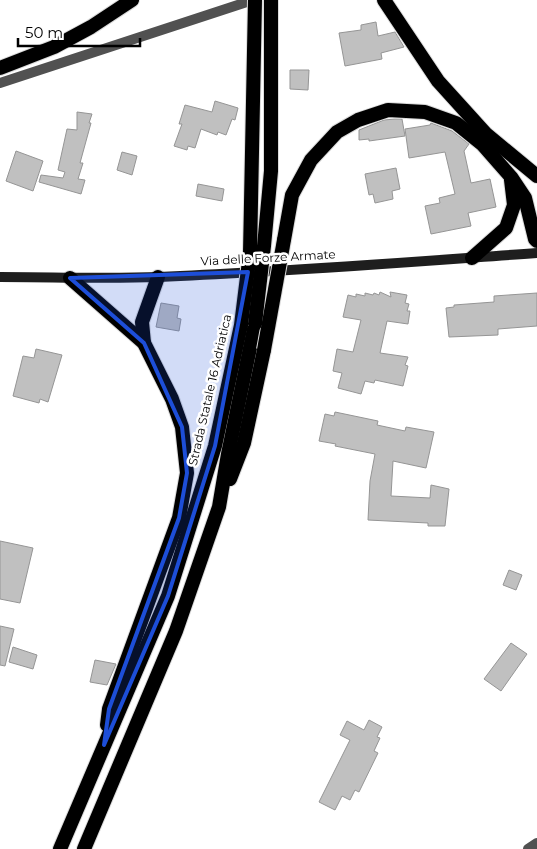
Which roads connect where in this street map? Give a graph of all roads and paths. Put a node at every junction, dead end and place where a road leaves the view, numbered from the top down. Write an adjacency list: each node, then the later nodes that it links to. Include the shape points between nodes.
1 (132, 0): 5 (highway, via 54,47)
2 (254, 0): 6 (street); 15 (highway, Strada Statale 16 Adriatica, bridge)
3 (272, 0): 15 (highway, Strada Statale 16 Adriatica, bridge, via 271,171 264,246)
4 (384, 0): 8 (highway, via 438,81 486,134)
5 (0, 68)
6 (0, 83)
7 (511, 176): 9 (highway, via 525,198); 11 (highway, via 514,205 506,228); 17 (highway, bridge, via 482,144 456,123 425,112 388,110 358,120 337,132 310,160 292,195 244,442)
8 (537, 176)
9 (537, 240)
10 (537, 253): 11 (main road, Via delle Forze Armate)
11 (472, 258): 13 (main road, Via delle Forze Armate)
12 (0, 277): 14 (main road, Via delle Forze Armate)
13 (158, 277): 14 (main road, Via delle Forze Armate); 16 (highway, via 142,322)
14 (70, 278): 16 (highway)
15 (248, 324): 17 (highway, Strada Statale 16 Adriatica); 18 (highway, Strada Statale 16 Adriatica, via 215,446 168,596)
16 (144, 343): 18 (highway, via 182,427 187,473 179,518 109,709)
17 (219, 507): 21 (highway, Strada Statale 16 Adriatica, via 176,631)
18 (104, 745): 20 (highway, Strada Statale 16 Adriatica)
19 (537, 843): 22 (street)
20 (60, 849)
21 (84, 849)
22 (528, 849)

